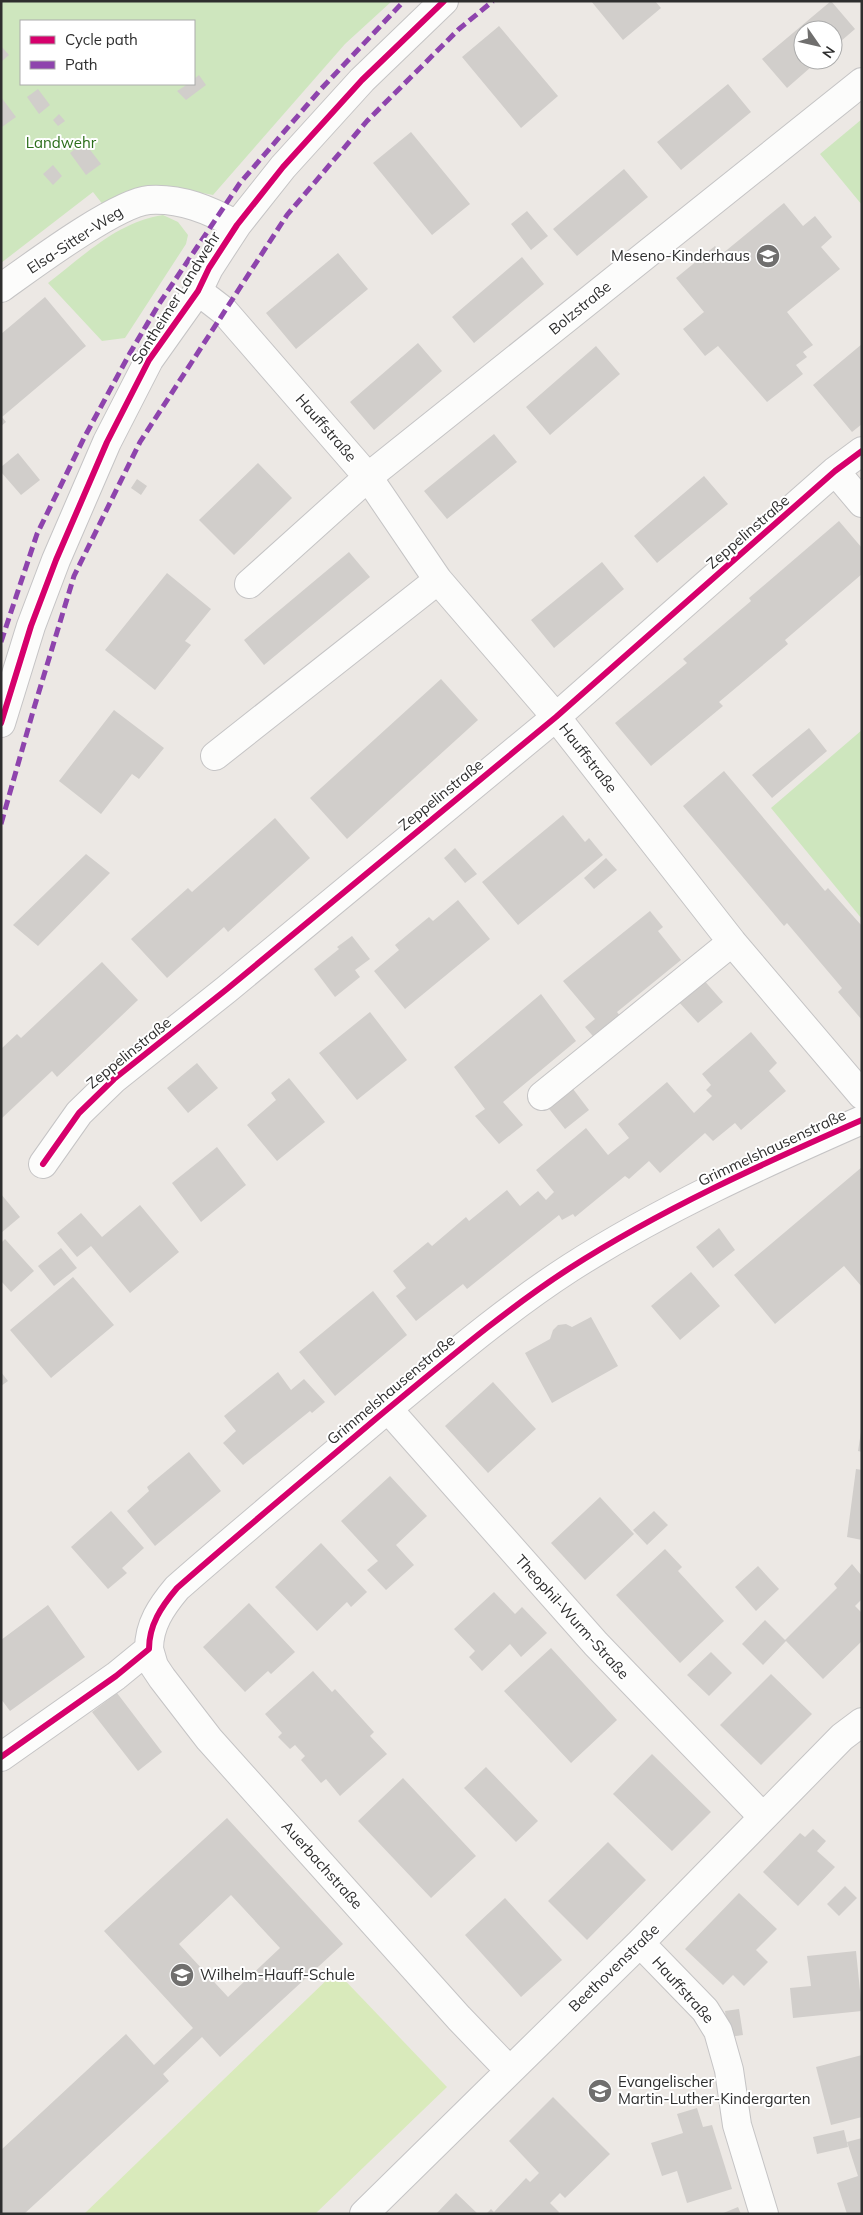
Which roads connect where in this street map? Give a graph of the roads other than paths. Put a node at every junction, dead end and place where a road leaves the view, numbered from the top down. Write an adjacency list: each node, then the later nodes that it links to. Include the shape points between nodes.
1 (444, 1): 3 (street, Sontheimer Landwehr, via 326,116)
2 (862, 82): 8 (street, Bolzstraße)
3 (237, 225): 4 (street, Elsa-Sitter-Weg, via 204,208 148,200 126,206 104,219); 5 (street, Sontheimer Landwehr)
4 (1, 288)
5 (198, 291): 8 (street, Hauffstraße, via 224,311); 13 (street, Sontheimer Landwehr, via 150,360 107,442 31,626)
6 (862, 451): 7 (street, Zeppelinstraße)
7 (835, 471): 9 (street); 12 (street, Zeppelinstraße)
8 (368, 478): 10 (street, Hauffstraße); 11 (street, Bolzstraße)
9 (862, 503)
10 (438, 580): 12 (street, Hauffstraße); 14 (street)
11 (249, 584)
12 (556, 717): 15 (street, Hauffstraße); 19 (street, Zeppelinstraße, via 227,990 114,1079 79,1113)
13 (1, 723)
14 (215, 756)
15 (732, 942): 16 (street, Hauffstraße); 17 (street)
16 (862, 1094)
17 (542, 1096)
18 (862, 1120): 20 (street, Grimmelshausenstraße, via 747,1171 570,1268 458,1351)
19 (43, 1164)
20 (388, 1409): 21 (street, Grimmelshausenstraße, via 176,1588 152,1626); 24 (street, Theophil-Wurm-Straße, via 596,1644)
21 (148, 1649): 23 (street, via 100,1688); 26 (street, Auerbachstraße, via 162,1678 209,1739)
22 (862, 1722): 24 (street, Beethovenstraße, via 842,1737)
23 (1, 1757)
24 (763, 1817): 25 (street, Beethovenstraße)
25 (640, 1943): 26 (street, Beethovenstraße); 28 (street, Hauffstraße, via 705,2010 718,2031 729,2070 737,2125)
26 (509, 2070): 27 (street, Beethovenstraße)
27 (364, 2214)
28 (764, 2214)

